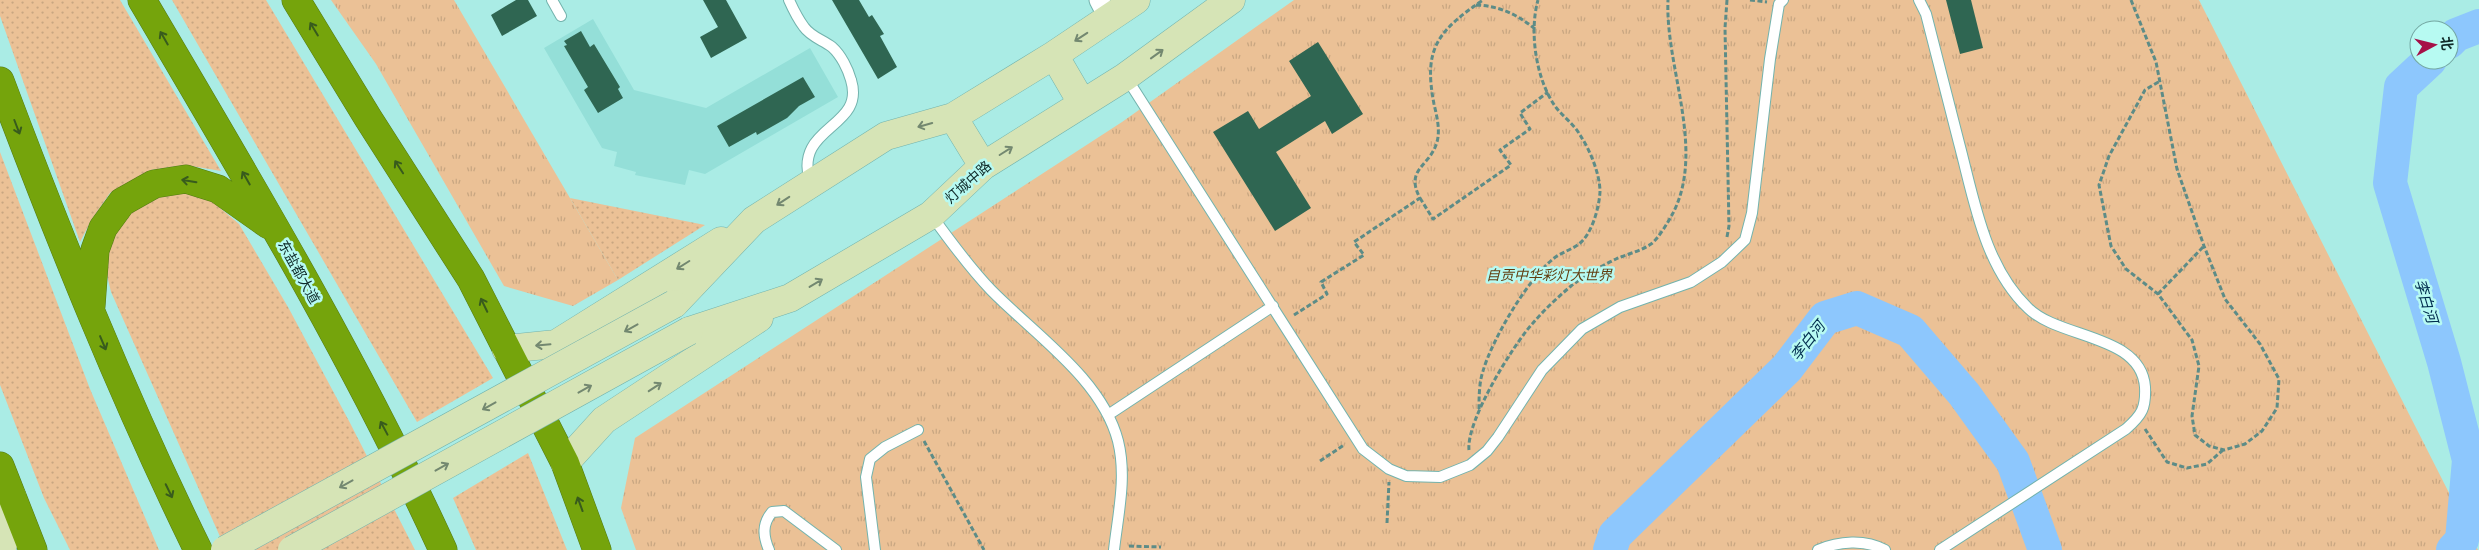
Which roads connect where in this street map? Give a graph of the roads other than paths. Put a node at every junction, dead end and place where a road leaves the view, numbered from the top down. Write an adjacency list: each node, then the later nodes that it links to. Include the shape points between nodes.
1 (142, 0): 20 (highway, 东盐都大道, one-way to 1)
2 (296, 0): 24 (highway, one-way to 2, via 471,279)
3 (552, 0): 10 (lane)
4 (789, 0): 17 (lane, via 803,27 832,48 840,58 852,85 852,99 847,112 817,138 808,154)
5 (1136, 0): 9 (main road)
6 (1231, 0): 12 (main road, 灯城中路, one-way to 6)
7 (1783, 0): 22 (lane, via 1770,59 1746,240 1722,262 1691,282 1620,307 1582,329 1542,370 1498,437 1470,465 1440,477 1423,478 1406,476 1373,458 1355,438)
8 (1919, 0): 31 (lane, via 1926,14 1990,251 2029,310 2057,325 2118,348 2138,364 2146,403 2138,418 2126,429)
9 (1104, 10): 11 (main road, one-way to 11)
10 (561, 16)
11 (1054, 55): 14 (main road); 15 (main road)
12 (1125, 77): 14 (main road, 灯城中路); 22 (lane)
13 (0, 81): 23 (highway, one-way to 23)
14 (1082, 103): 16 (main road, 灯城中路, one-way to 14)
15 (954, 117): 16 (main road); 17 (main road, one-way to 17, via 886,136)
16 (983, 166): 18 (main road, 灯城中路)
17 (811, 183): 19 (main road, one-way to 19)
18 (931, 215): 21 (main road, 灯城中路, one-way to 18); 25 (lane, via 990,289 1082,377)
19 (754, 220): 24 (main road, one-way to 24, via 556,344); 35 (main road, one-way to 35, bridge, via 674,304)
20 (276, 230): 23 (highway, one-way to 23, via 218,189 186,179 154,184 122,202 104,228 95,250); 37 (highway, 东盐都大道, one-way to 20, via 410,477)
21 (790, 298): 27 (main road, one-way to 21, via 604,420); 36 (main road, 灯城中路, one-way to 21, bridge, via 689,331)
22 (1272, 306): 25 (lane)
23 (90, 314): 34 (highway, one-way to 34, via 145,441)
24 (506, 349): 27 (highway)
25 (1108, 414): 30 (lane, via 1119,442 1123,479)
26 (918, 430): 41 (lane, via 885,447 870,459 866,477)
27 (565, 463): 38 (highway, one-way to 27)
28 (0, 466): 29 (highway)
29 (12, 497): 32 (main road, via 8,530); 33 (highway)
30 (1114, 548)
31 (1943, 548)
32 (1, 550)
33 (33, 550)
34 (198, 550)
35 (225, 550)
36 (292, 550)
37 (443, 550)
38 (597, 550)
39 (769, 550): 40 (lane, via 764,538 765,520 772,512 784,510)
40 (836, 550)
41 (874, 550)
42 (1818, 550): 43 (lane, via 1850,542)
43 (1886, 550)

